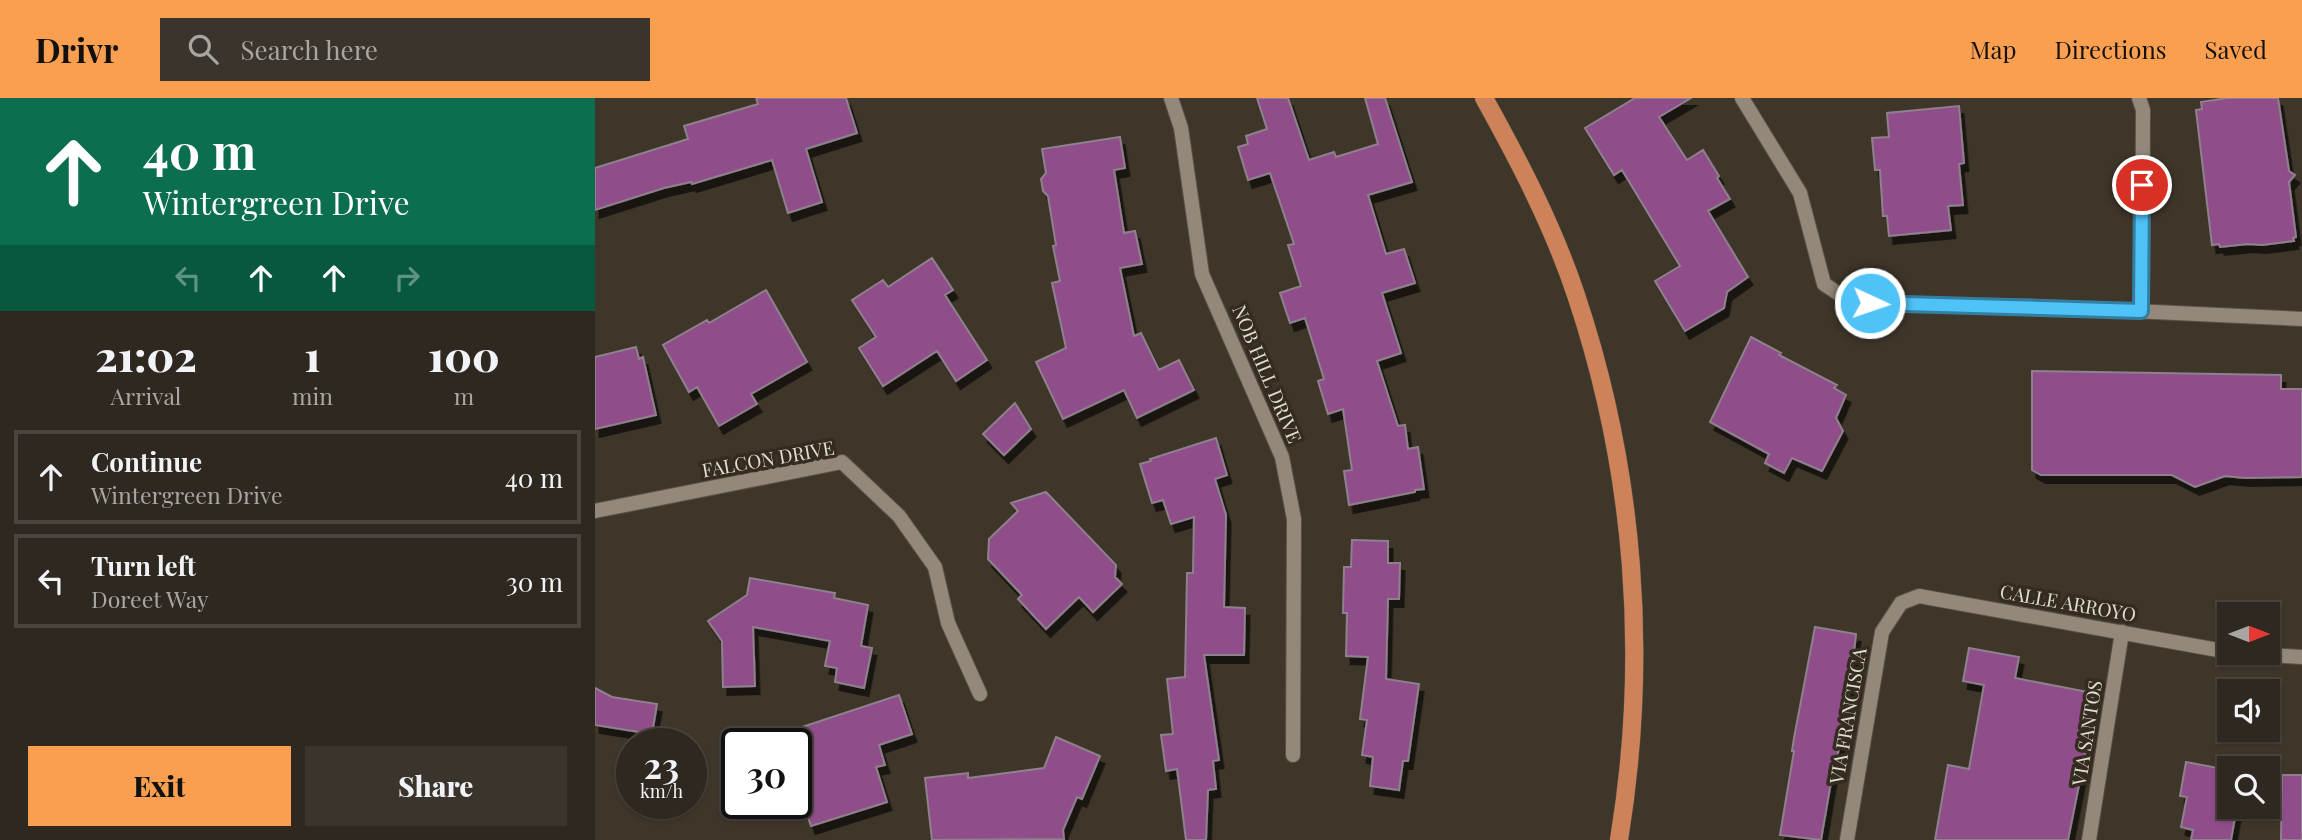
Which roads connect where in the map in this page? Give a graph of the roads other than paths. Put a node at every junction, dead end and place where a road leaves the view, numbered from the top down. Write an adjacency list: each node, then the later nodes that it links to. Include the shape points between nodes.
1 (1171, 98): 14 (street, NOB HILL DRIVE, via 1181,128 1202,274 1282,457 1294,519)
2 (1484, 98): 15 (main road, via 1520,163 1576,293 1618,461 1634,589 1635,669 1632,740)
3 (1742, 98): 5 (street, via 1800,193 1823,284 1851,302)
4 (2139, 98): 5 (street, via 2143,110)
5 (2141, 311): 6 (street)
6 (2302, 319)
7 (595, 511): 13 (street, FALCON DRIVE, via 842,462 899,516 935,567 948,624)
8 (1901, 603): 9 (street, CALLE ARROYO, via 1919,597); 16 (street, VIA FRANCISCA, via 1882,632)
9 (2122, 632): 10 (street, CALLE ARROYO); 17 (street, VIA SANTOS)
10 (2217, 650)
11 (2280, 656): 12 (street)
12 (2302, 657)
13 (980, 694)
14 (1293, 755)
15 (1619, 840)
16 (1847, 840)
17 (2089, 840)

